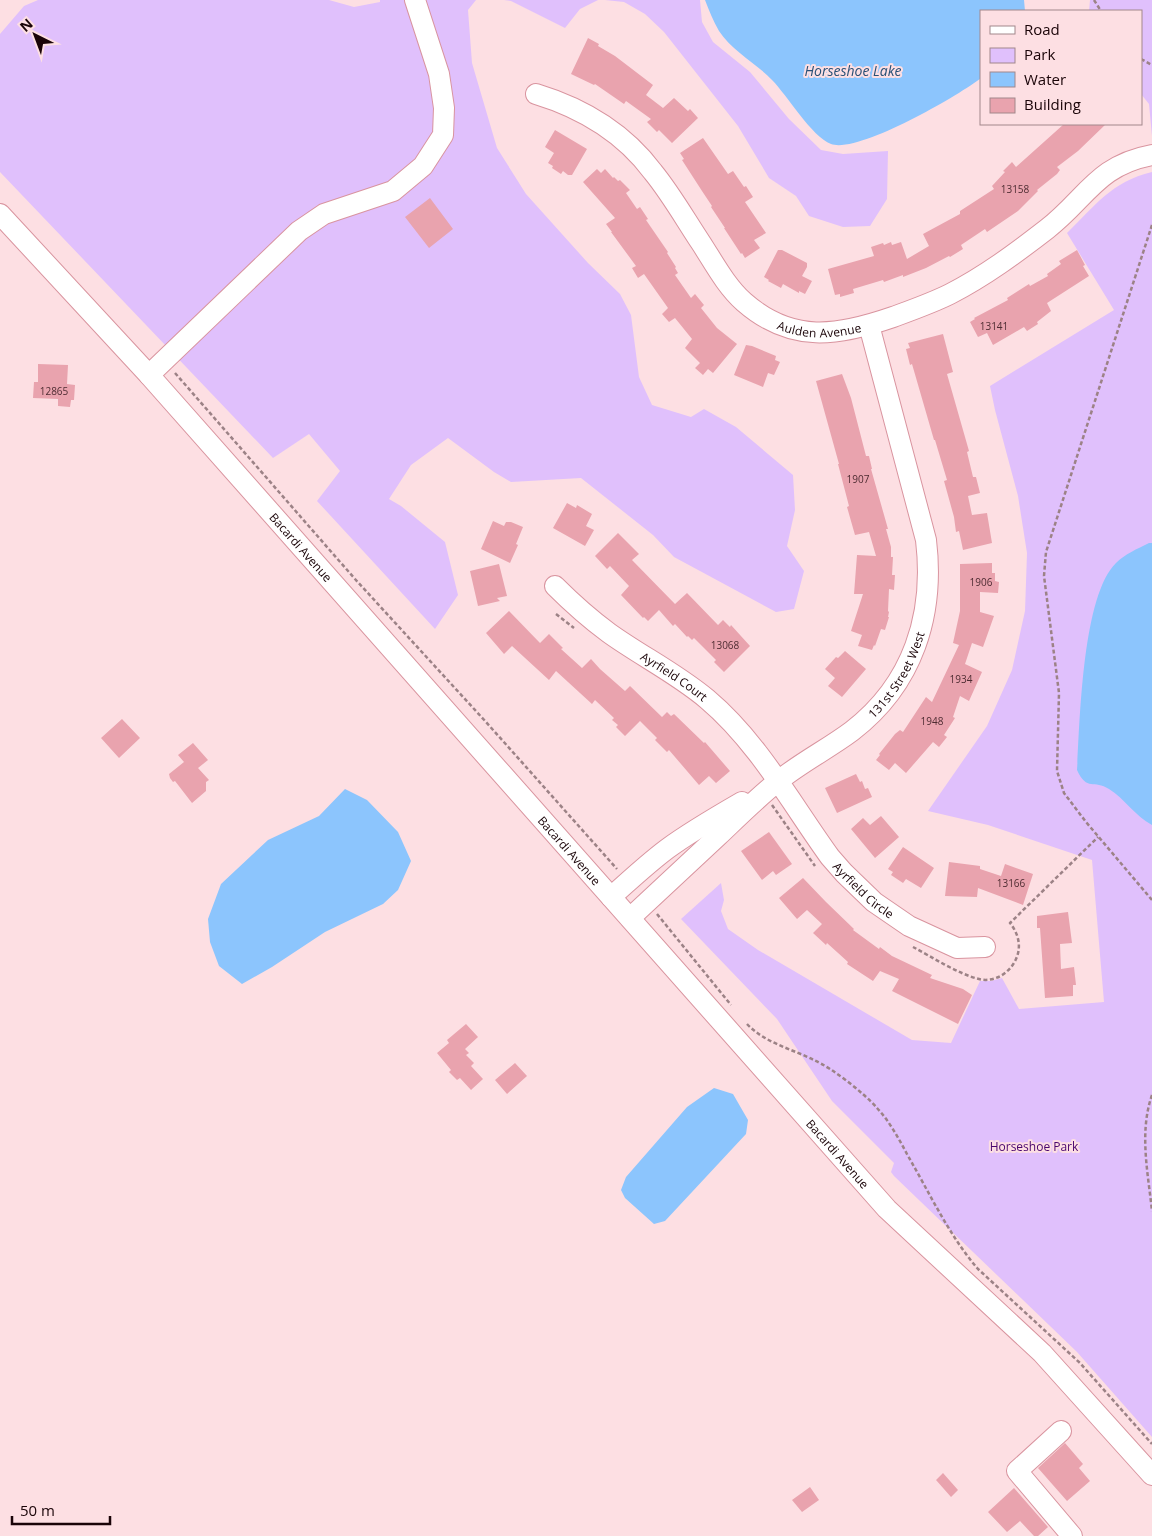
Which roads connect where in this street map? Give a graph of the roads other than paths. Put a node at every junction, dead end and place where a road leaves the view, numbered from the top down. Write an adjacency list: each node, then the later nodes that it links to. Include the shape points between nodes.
1 (415, 0): 6 (street, via 439,74 444,108 442,135 423,166 393,191 324,214 299,231)
2 (536, 94): 5 (street, Aulden Avenue, via 586,114 629,145 653,171 732,289 755,310 783,325 807,331 838,332)
3 (1152, 154): 5 (street, Aulden Avenue, via 1107,172 1049,227 986,274 944,297)
4 (0, 214): 6 (street, Bacardi Avenue)
5 (869, 325): 8 (street, 131st Street West, via 926,540 929,573 926,606 913,653 888,695 853,730)
6 (148, 375): 9 (street, Bacardi Avenue)
7 (555, 586): 8 (street, Ayrfield Court, via 609,633 670,671 708,700 741,732)
8 (778, 781): 9 (street, via 684,838 653,860); 10 (street, 131st Street West); 11 (street, Ayrfield Circle, via 830,857 874,902 909,926 957,948)
9 (611, 898): 10 (street, Bacardi Avenue)
10 (630, 918): 13 (street, Bacardi Avenue, via 887,1209 1042,1354)
11 (985, 947)
12 (1061, 1431): 14 (street, via 1017,1471)
13 (1152, 1475)
14 (1072, 1536)

